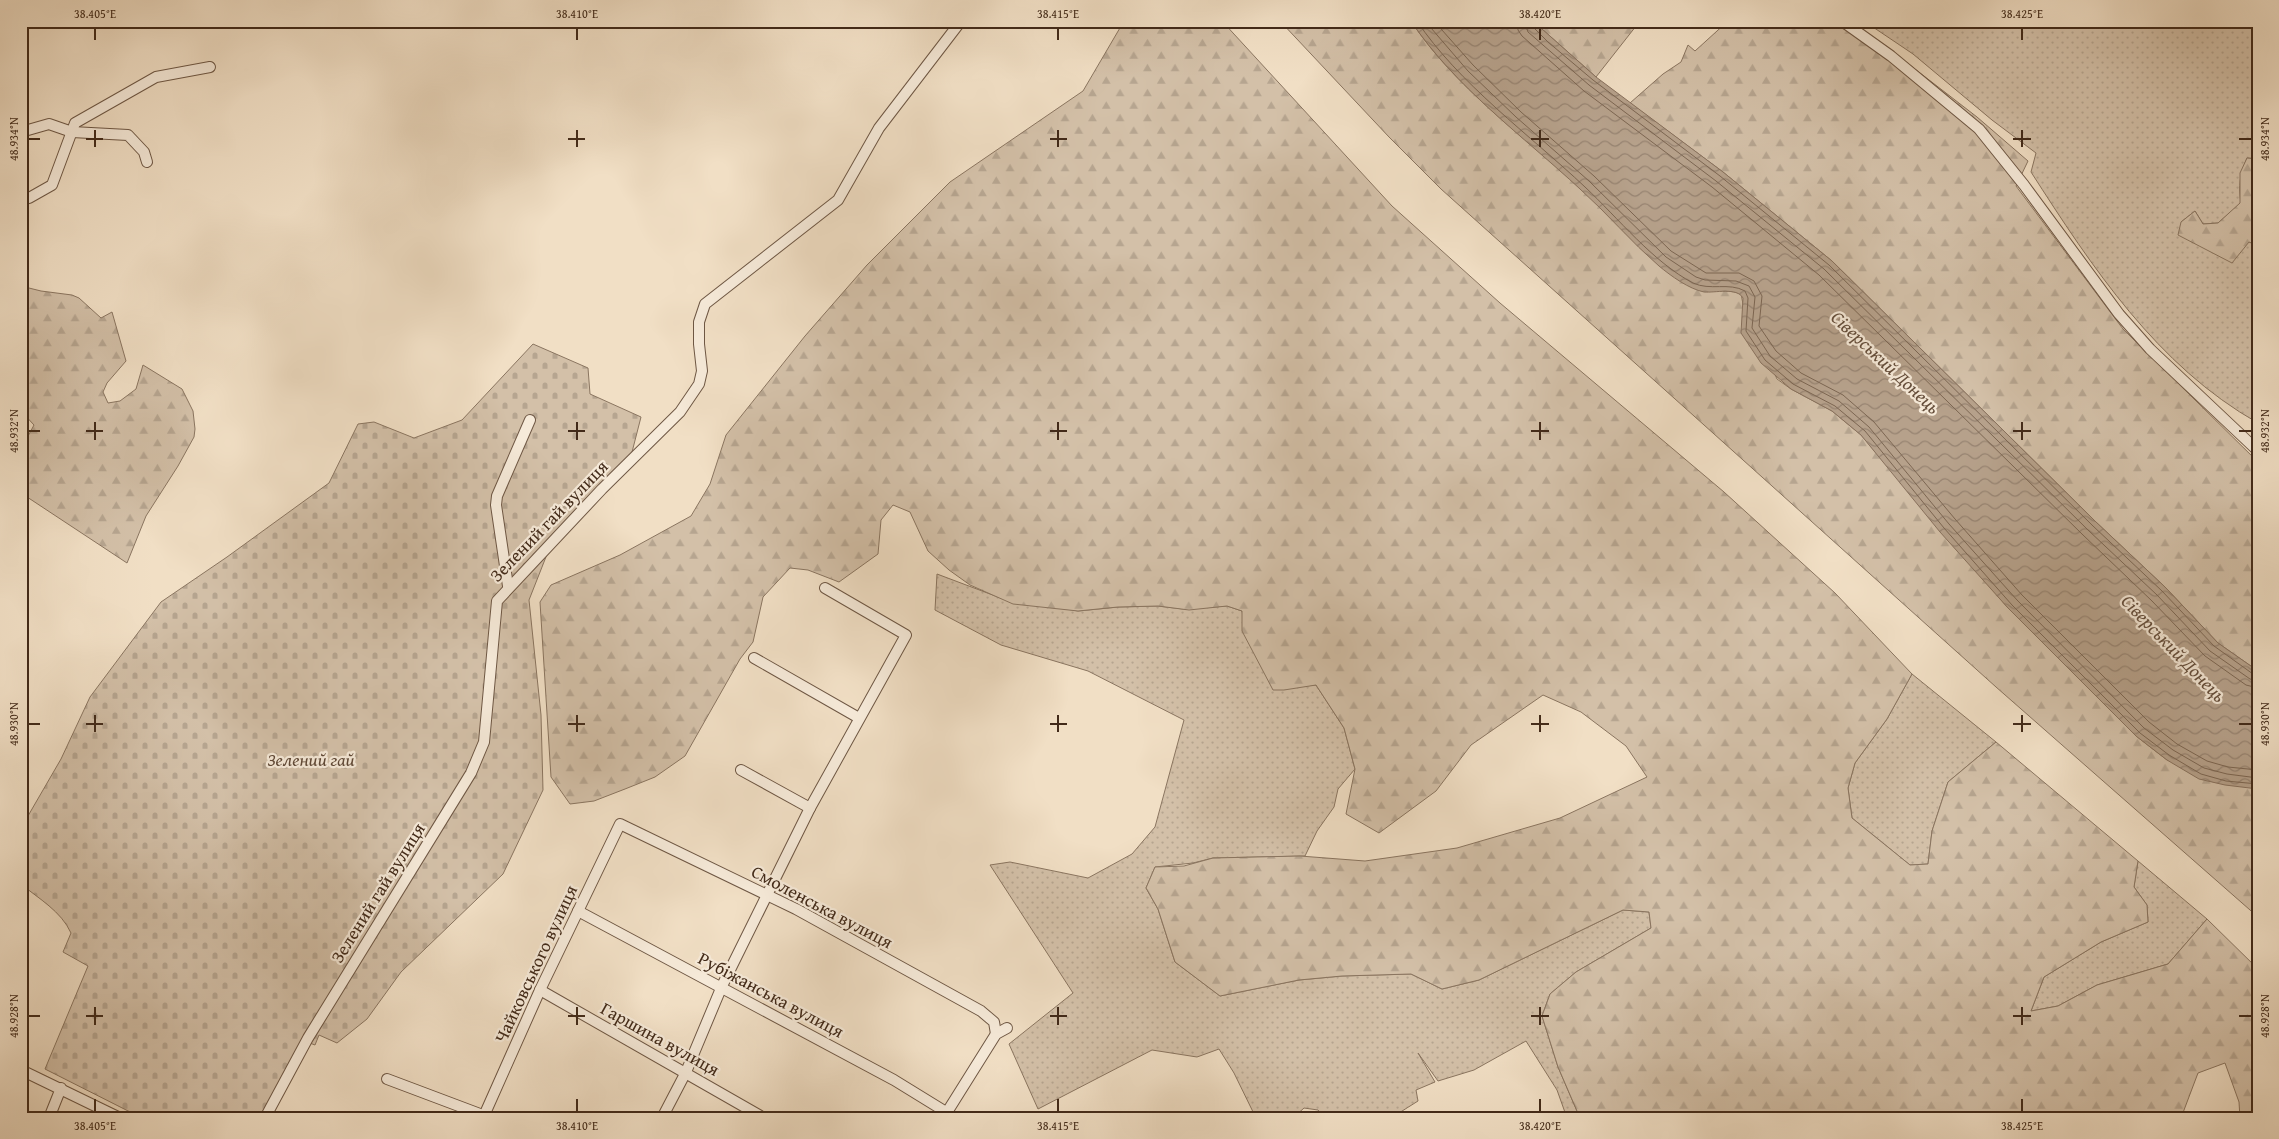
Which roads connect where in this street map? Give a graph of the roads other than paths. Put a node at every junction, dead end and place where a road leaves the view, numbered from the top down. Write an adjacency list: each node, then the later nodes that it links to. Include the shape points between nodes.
1 (961, 21): 10 (street, Зелений гай вулиця, via 879,128 838,200 704,304 698,344 702,372 699,384 680,412)
2 (1842, 21): 9 (street, via 1891,56 1979,128 2119,314 2150,349)
3 (210, 67): 5 (street, via 156,77 75,123)
4 (21, 132): 5 (street, via 49,124)
5 (72, 132): 6 (street, via 128,135 144,152); 7 (street, via 52,185)
6 (147, 162)
7 (21, 200)
8 (530, 420): 10 (street, via 497,496)
9 (2258, 451)
10 (508, 586): 31 (street, Зелений гай вулиця, via 497,601 484,742 471,773 308,1038)
11 (825, 588): 13 (street, via 906,635)
12 (754, 658): 13 (street)
13 (859, 718): 15 (street)
14 (740, 770): 15 (street)
15 (810, 808): 17 (street)
16 (620, 824): 17 (street, Смоленська вулиця); 18 (street, Чайковського вулиця)
17 (768, 895): 19 (street); 22 (street, Смоленська вулиця, via 981,1011 994,1022)
18 (578, 910): 19 (street, Рубіжанська вулиця); 20 (street, Чайковського вулиця)
19 (722, 986): 24 (street); 27 (street, Рубіжанська вулиця, via 894,1080)
20 (540, 990): 24 (street, Гаршина вулиця); 28 (street, Чайковського вулиця)
21 (1007, 1028): 22 (street)
22 (996, 1034): 27 (street)
23 (21, 1070): 26 (street)
24 (686, 1072): 32 (street); 33 (street, Гаршина вулиця)
25 (386, 1079): 28 (street)
26 (60, 1088): 29 (street); 30 (street)
27 (945, 1115)
28 (485, 1117)
29 (49, 1118)
30 (120, 1118)
31 (265, 1118)
32 (662, 1118)
33 (764, 1118)

